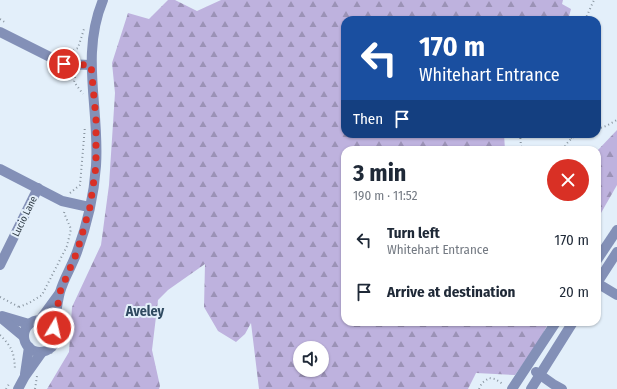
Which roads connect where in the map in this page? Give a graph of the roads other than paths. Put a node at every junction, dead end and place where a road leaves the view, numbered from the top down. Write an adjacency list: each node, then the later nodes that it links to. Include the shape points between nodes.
1 (103, 0): 3 (street, via 97,14)
2 (0, 32): 3 (street, via 64,64)
3 (91, 65): 6 (street, via 96,119 96,166)
4 (0, 168): 5 (street)
5 (38, 188): 6 (street, via 62,200); 10 (street, Lucio Lane)
6 (90, 207): 13 (street, via 77,252)
7 (617, 230): 9 (street)
8 (617, 252): 11 (street)
9 (601, 254)
10 (0, 265)
11 (601, 277)
12 (601, 285): 14 (street)
13 (60, 292): 16 (street); 20 (street)
14 (617, 295)
15 (0, 316): 17 (street); 21 (street)
16 (40, 320): 17 (street); 20 (street, via 48,322)
17 (29, 324): 21 (street)
18 (553, 326): 24 (street)
19 (571, 326): 25 (street)
20 (54, 328): 23 (street, via 55,344)
21 (24, 337): 22 (street)
22 (28, 348): 23 (street); 26 (street)
23 (42, 352): 26 (street)
24 (528, 366): 25 (street); 27 (street)
25 (540, 375): 29 (street); 30 (street)
26 (25, 376): 28 (street)
27 (509, 387)
28 (18, 389)
29 (531, 389)
30 (562, 389)

